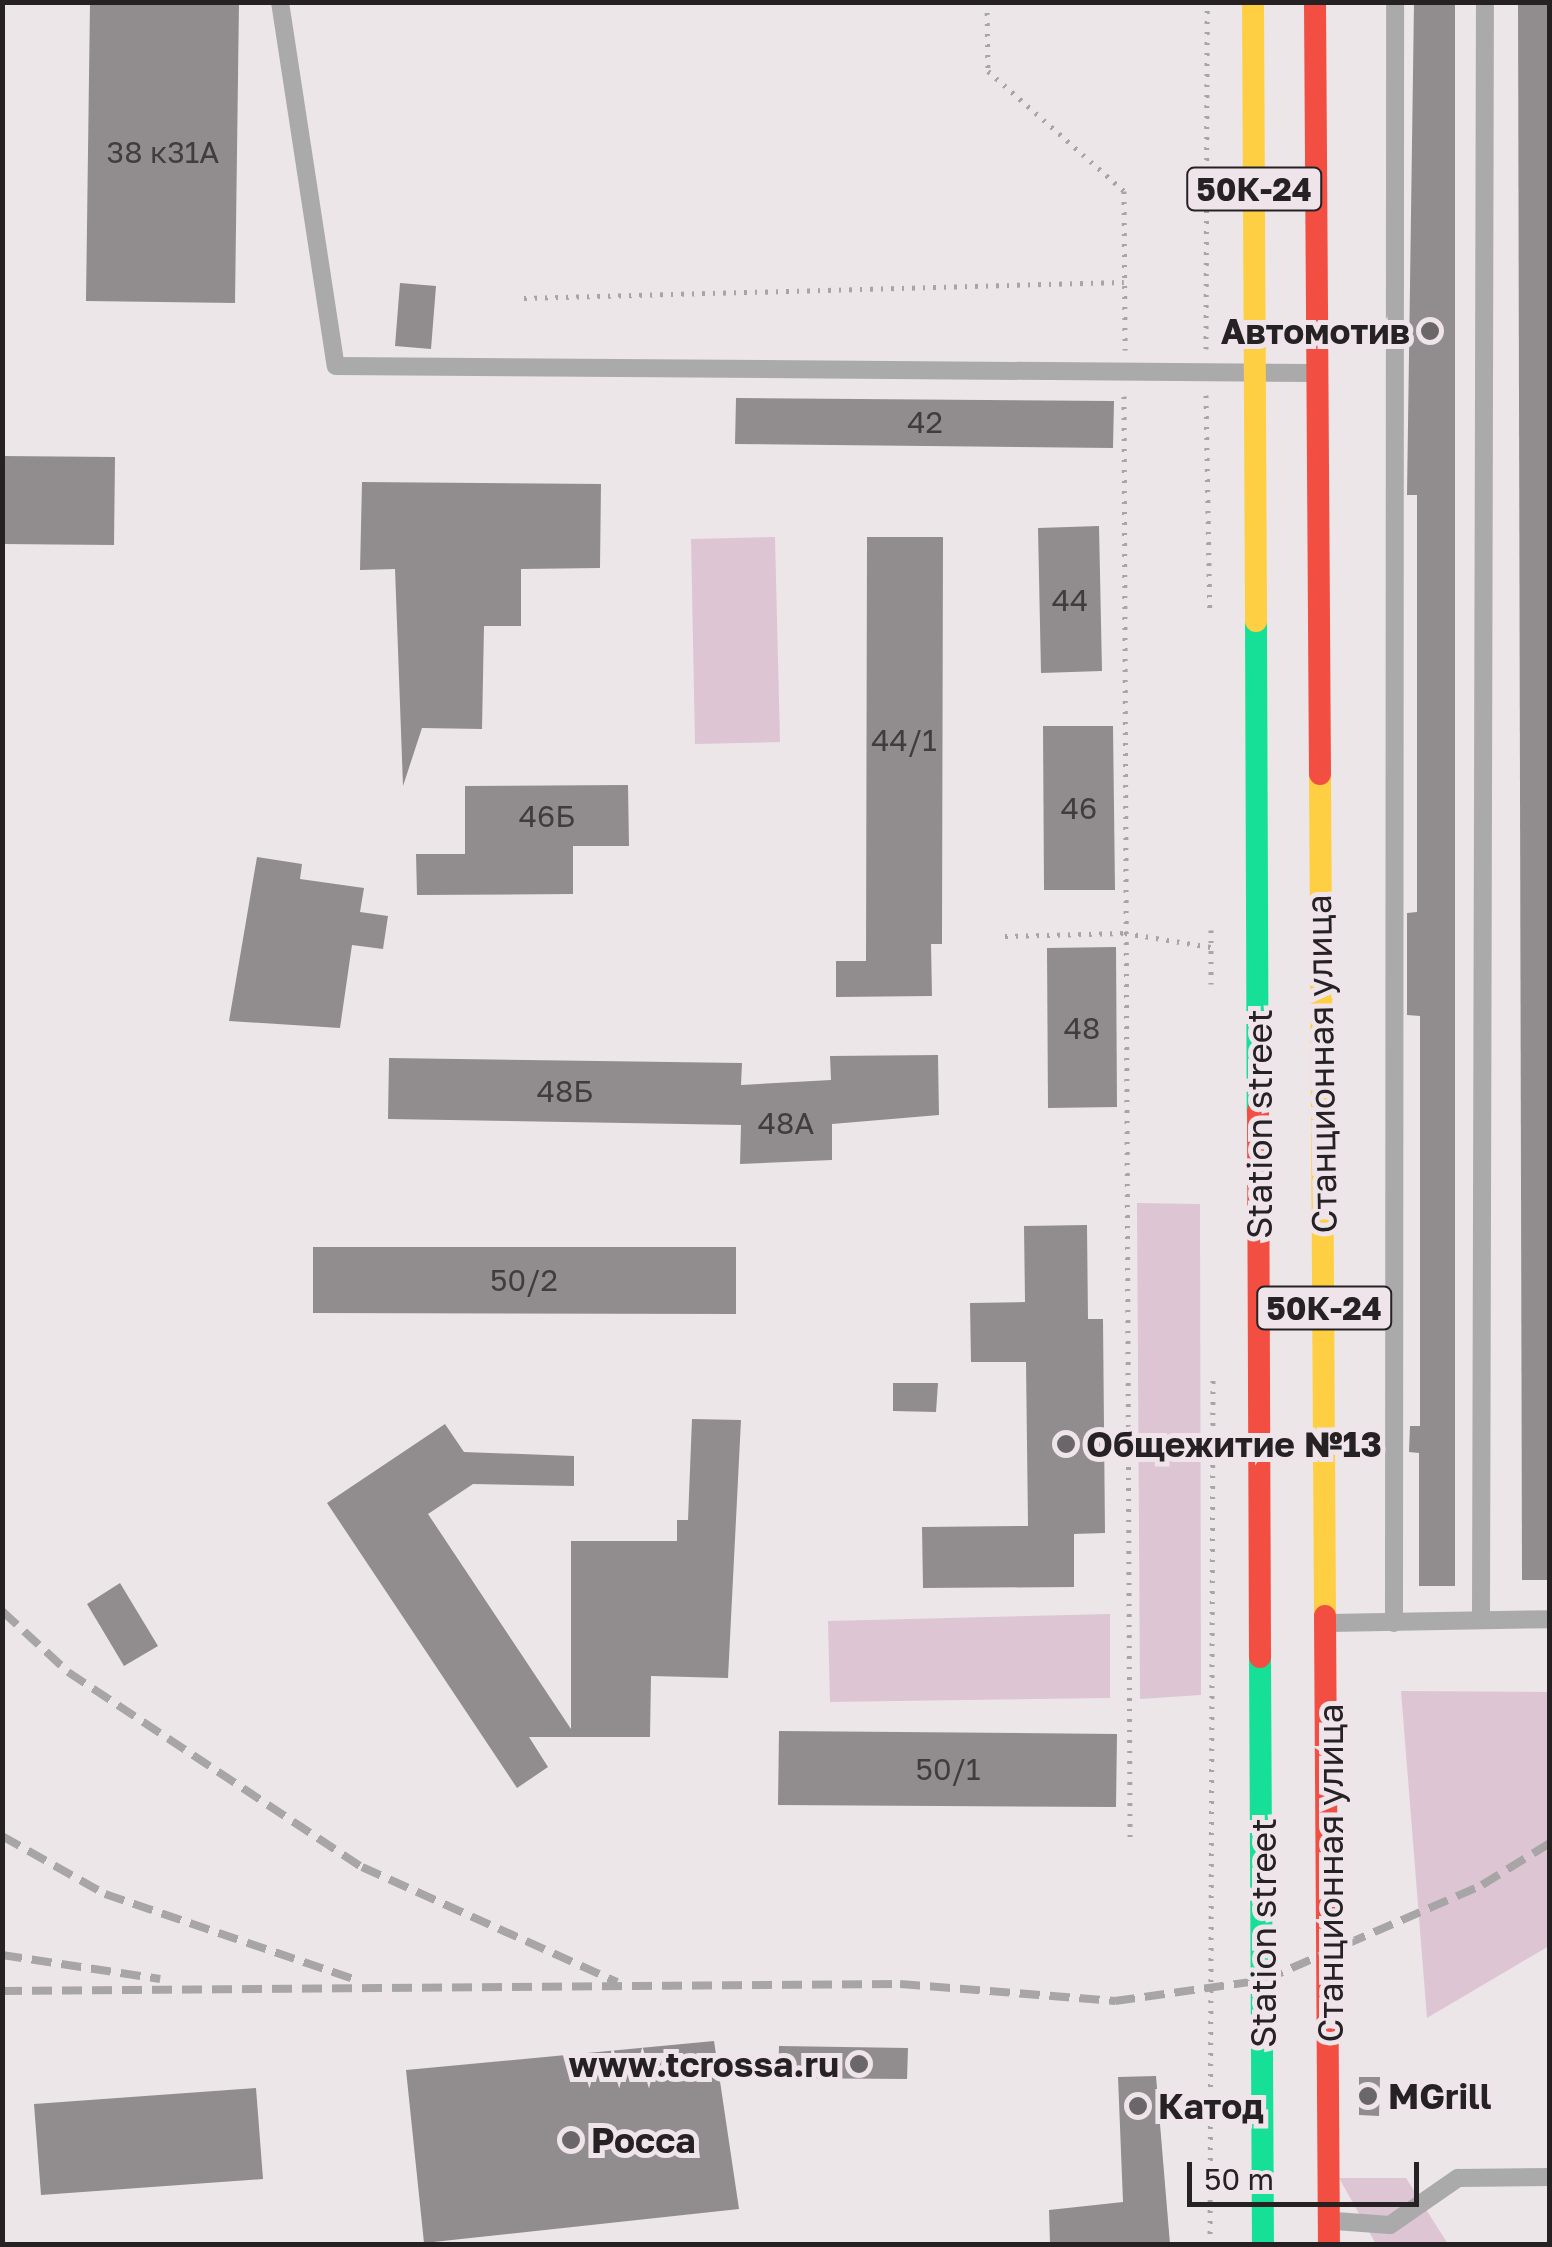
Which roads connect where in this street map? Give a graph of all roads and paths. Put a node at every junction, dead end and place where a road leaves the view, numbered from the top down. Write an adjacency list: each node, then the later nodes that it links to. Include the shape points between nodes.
1 (280, 2): 11 (lane, via 336,366)
2 (987, 2): 8 (path, via 988,72 1124,191)
3 (1207, 2): 12 (path)
4 (1253, 2): 13 (main road, Station street / 50К-24)
5 (1315, 2): 10 (main road, Станционная улица / 50К-24)
6 (1395, 2): 24 (lane)
7 (1485, 2): 21 (lane)
8 (1124, 282): 9 (path); 11 (path)
9 (524, 298)
10 (1316, 372): 13 (lane); 23 (main road, Станционная улица / 50К-24)
11 (1125, 374): 12 (lane); 16 (path)
12 (1206, 376): 13 (lane); 14 (path)
13 (1255, 376): 29 (main road, Station street / 50К-24)
14 (1210, 623)
15 (1211, 909): 18 (path)
16 (1125, 933): 17 (path); 18 (path); 25 (path)
17 (1005, 936)
18 (1211, 947): 19 (path)
19 (1212, 1003)
20 (1213, 1367): 28 (path)
21 (1481, 1616): 22 (lane); 24 (lane)
22 (1550, 1618)
23 (1329, 1622): 24 (lane); 27 (main road, Станционная улица / 50К-24)
24 (1394, 1623)
25 (1130, 1843)
26 (1550, 2177): 27 (lane, via 1458,2178 1390,2224)
27 (1329, 2233): 30 (lane)
28 (1210, 2244)
29 (1263, 2244)
30 (1341, 2244)

